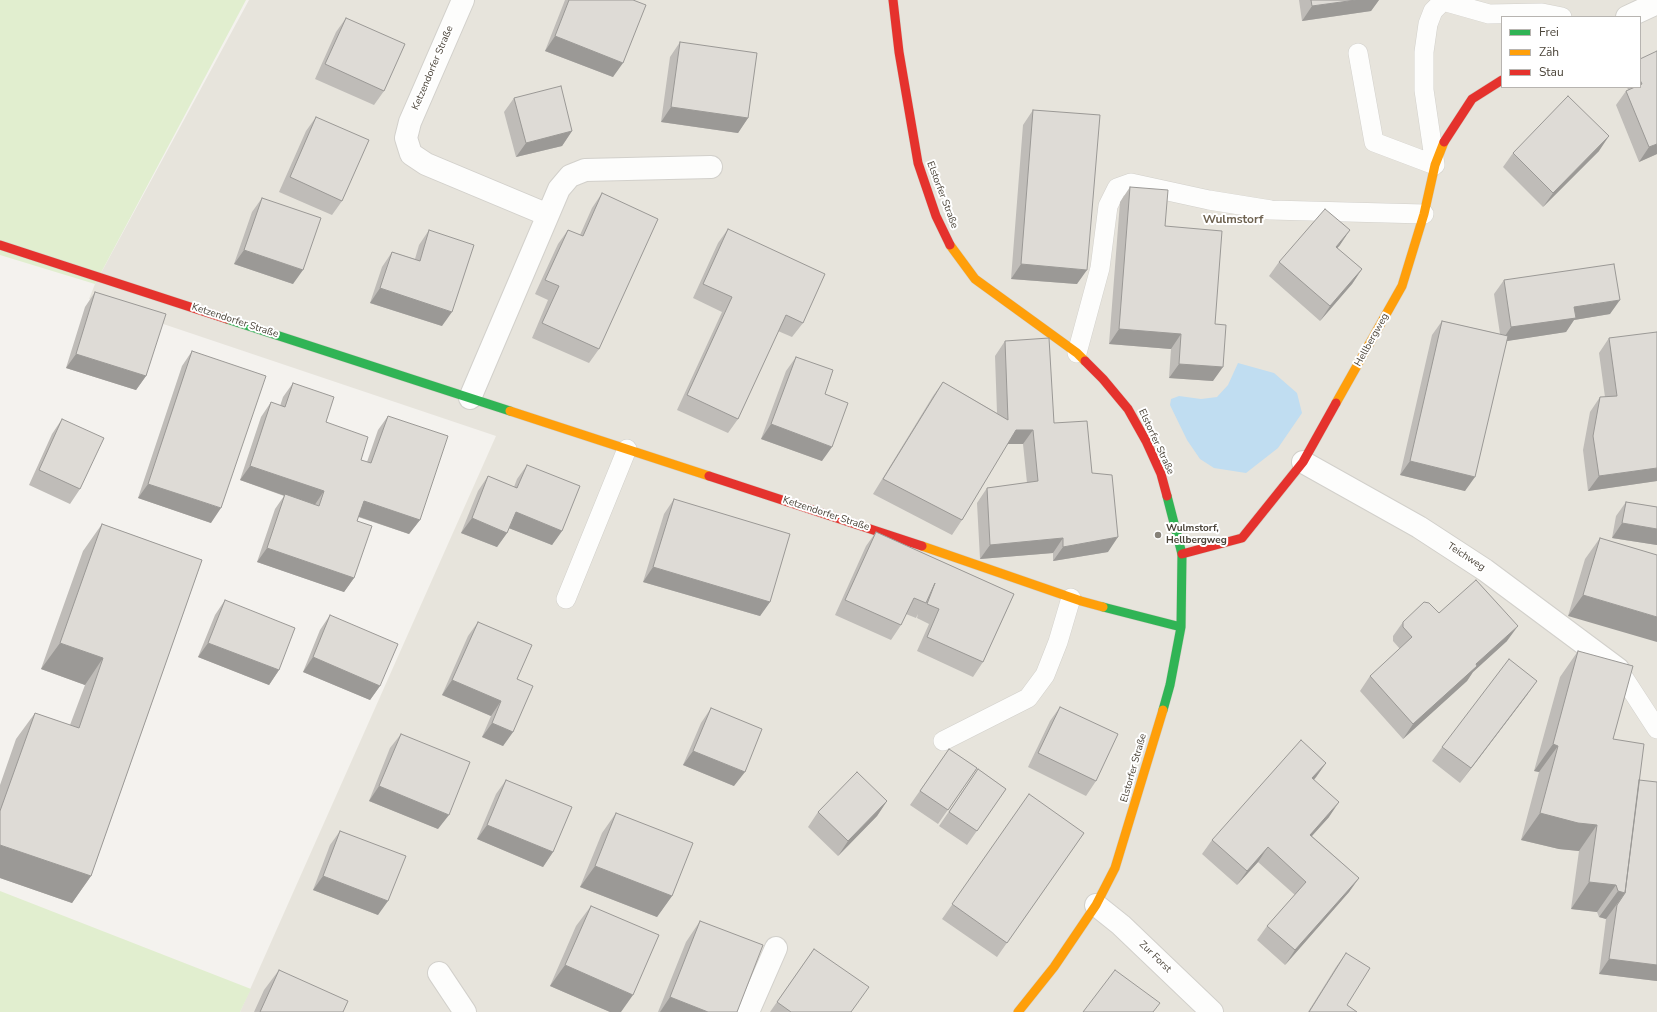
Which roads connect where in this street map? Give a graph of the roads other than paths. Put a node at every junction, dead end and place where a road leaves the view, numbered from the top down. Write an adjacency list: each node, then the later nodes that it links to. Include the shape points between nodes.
1 (463, 0): 12 (street, Ketzendorfer Straße, via 410,122 406,138 411,154 426,164)
2 (893, 0): 14 (street, Elstorfer Straße, via 918,163 936,216 951,247 975,279)
3 (1443, 1): 5 (lane, via 1489,14 1542,13); 9 (lane, via 1433,11 1428,24 1424,52 1424,90)
4 (1657, 3): 6 (street)
5 (1557, 16)
6 (1629, 16)
7 (1358, 53): 9 (lane, via 1374,142)
8 (1501, 81): 9 (street, Hellbergweg, via 1472,100 1444,141)
9 (1435, 165): 11 (street, Hellbergweg)
10 (711, 166): 12 (street, via 585,170 570,176 559,189)
11 (1424, 214): 14 (lane, via 1271,210 1131,183 1117,188 1108,206 1100,268); 17 (street, Hellbergweg, via 1402,286)
12 (548, 215): 15 (street)
13 (0, 245): 15 (street, Ketzendorfer Straße)
14 (1077, 353): 18 (street, Elstorfer Straße, via 1128,409 1146,441 1161,474)
15 (470, 398): 16 (street, Ketzendorfer Straße)
16 (627, 448): 19 (street, Ketzendorfer Straße); 20 (lane)
17 (1303, 462): 18 (street, Hellbergweg, via 1242,538); 22 (street, Teichweg, via 1419,527 1485,570)
18 (1182, 554): 21 (street, Elstorfer Straße)
19 (1071, 598): 21 (street, Ketzendorfer Straße); 24 (lane, via 1045,675 1028,698)
20 (566, 599)
21 (1181, 627): 25 (street, Elstorfer Straße, via 1170,685 1137,799 1114,868)
22 (1618, 669): 23 (lane)
23 (1657, 729)
24 (943, 740)
25 (1096, 906): 30 (street, Elstorfer Straße, via 1054,967); 31 (street, Zur Forst, via 1121,925)
26 (776, 948): 29 (street)
27 (439, 973): 28 (street)
28 (465, 1012)
29 (748, 1012)
30 (1018, 1012)
31 (1212, 1012)

